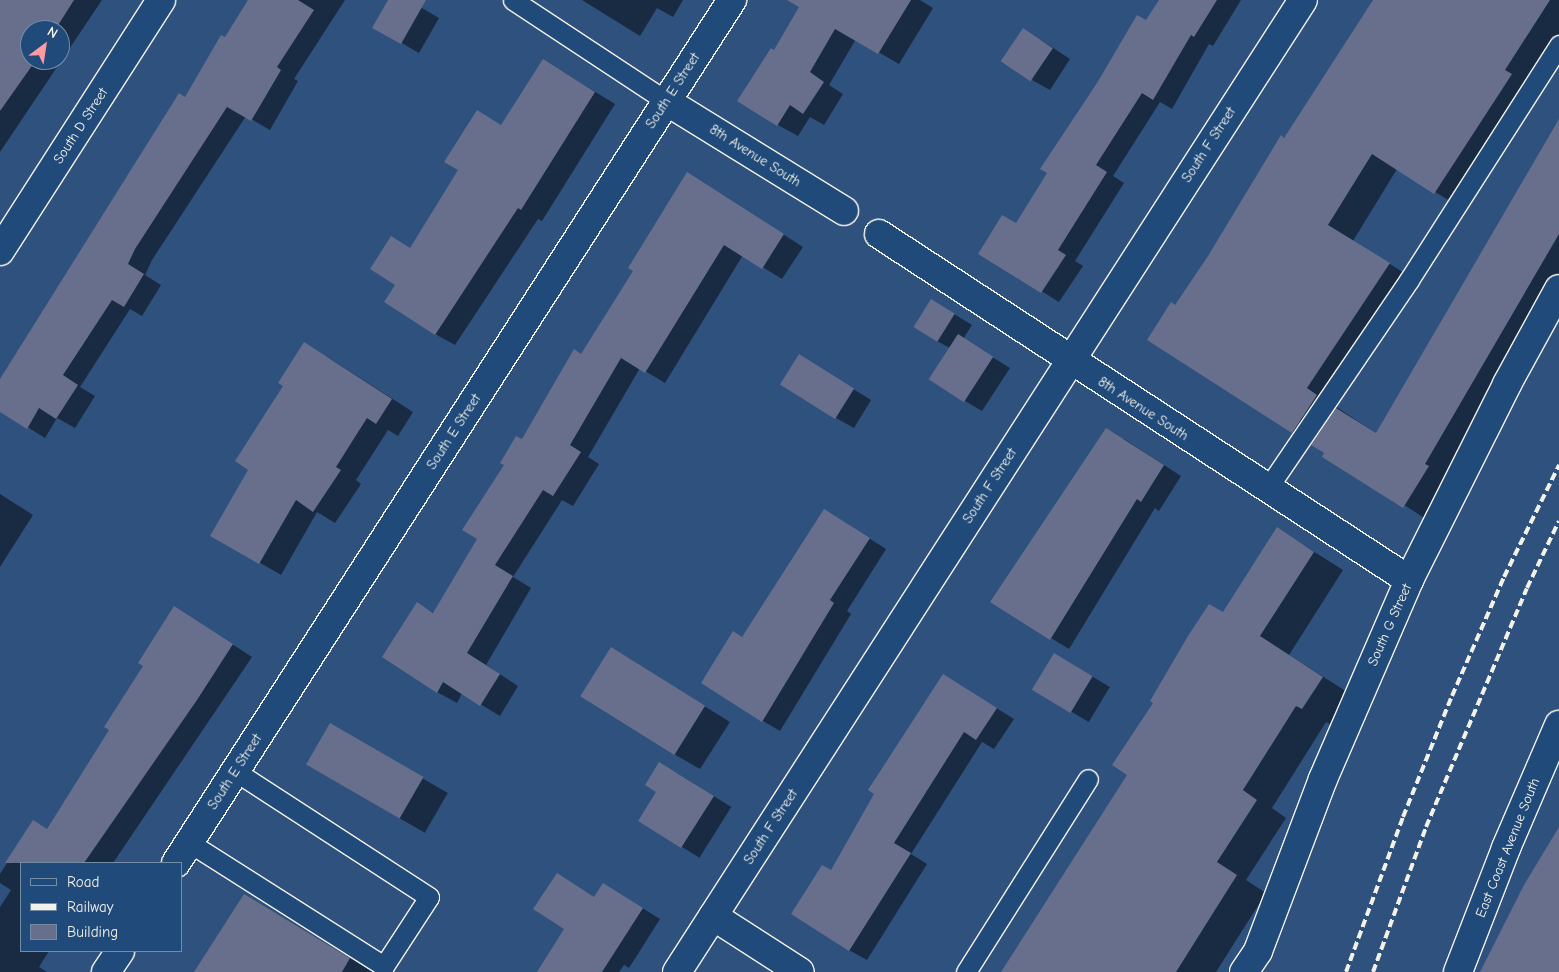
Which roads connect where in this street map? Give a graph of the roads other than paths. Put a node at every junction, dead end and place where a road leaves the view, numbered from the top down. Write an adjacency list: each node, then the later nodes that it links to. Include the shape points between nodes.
1 (161, 0): 9 (street, South D Street)
2 (513, 0): 6 (lane)
3 (732, 0): 6 (street, South E Street)
4 (1303, 0): 11 (street, South F Street)
5 (1559, 45): 12 (lane, via 1419,265)
6 (666, 101): 7 (street, 8th Avenue South); 15 (street, South E Street)
7 (844, 211)
8 (879, 234): 11 (street, 8th Avenue South)
9 (0, 251)
10 (1559, 289): 13 (street, South G Street, via 1506,384)
11 (1070, 361): 12 (street, 8th Avenue South); 18 (street, South F Street)
12 (1267, 488): 13 (street, 8th Avenue South)
13 (1410, 580): 25 (street, South G Street, via 1323,780 1258,951)
14 (1559, 725): 26 (street, East Coast Avenue South, via 1506,848)
15 (235, 771): 17 (street, South E Street); 20 (lane, via 429,897)
16 (1088, 780): 24 (lane)
17 (183, 853): 20 (lane)
18 (713, 916): 22 (street, South F Street); 23 (street)
19 (119, 952): 21 (street)
20 (382, 969)
21 (106, 972)
22 (677, 972)
23 (800, 972)
24 (966, 972)
25 (1244, 972)
26 (1458, 972)

